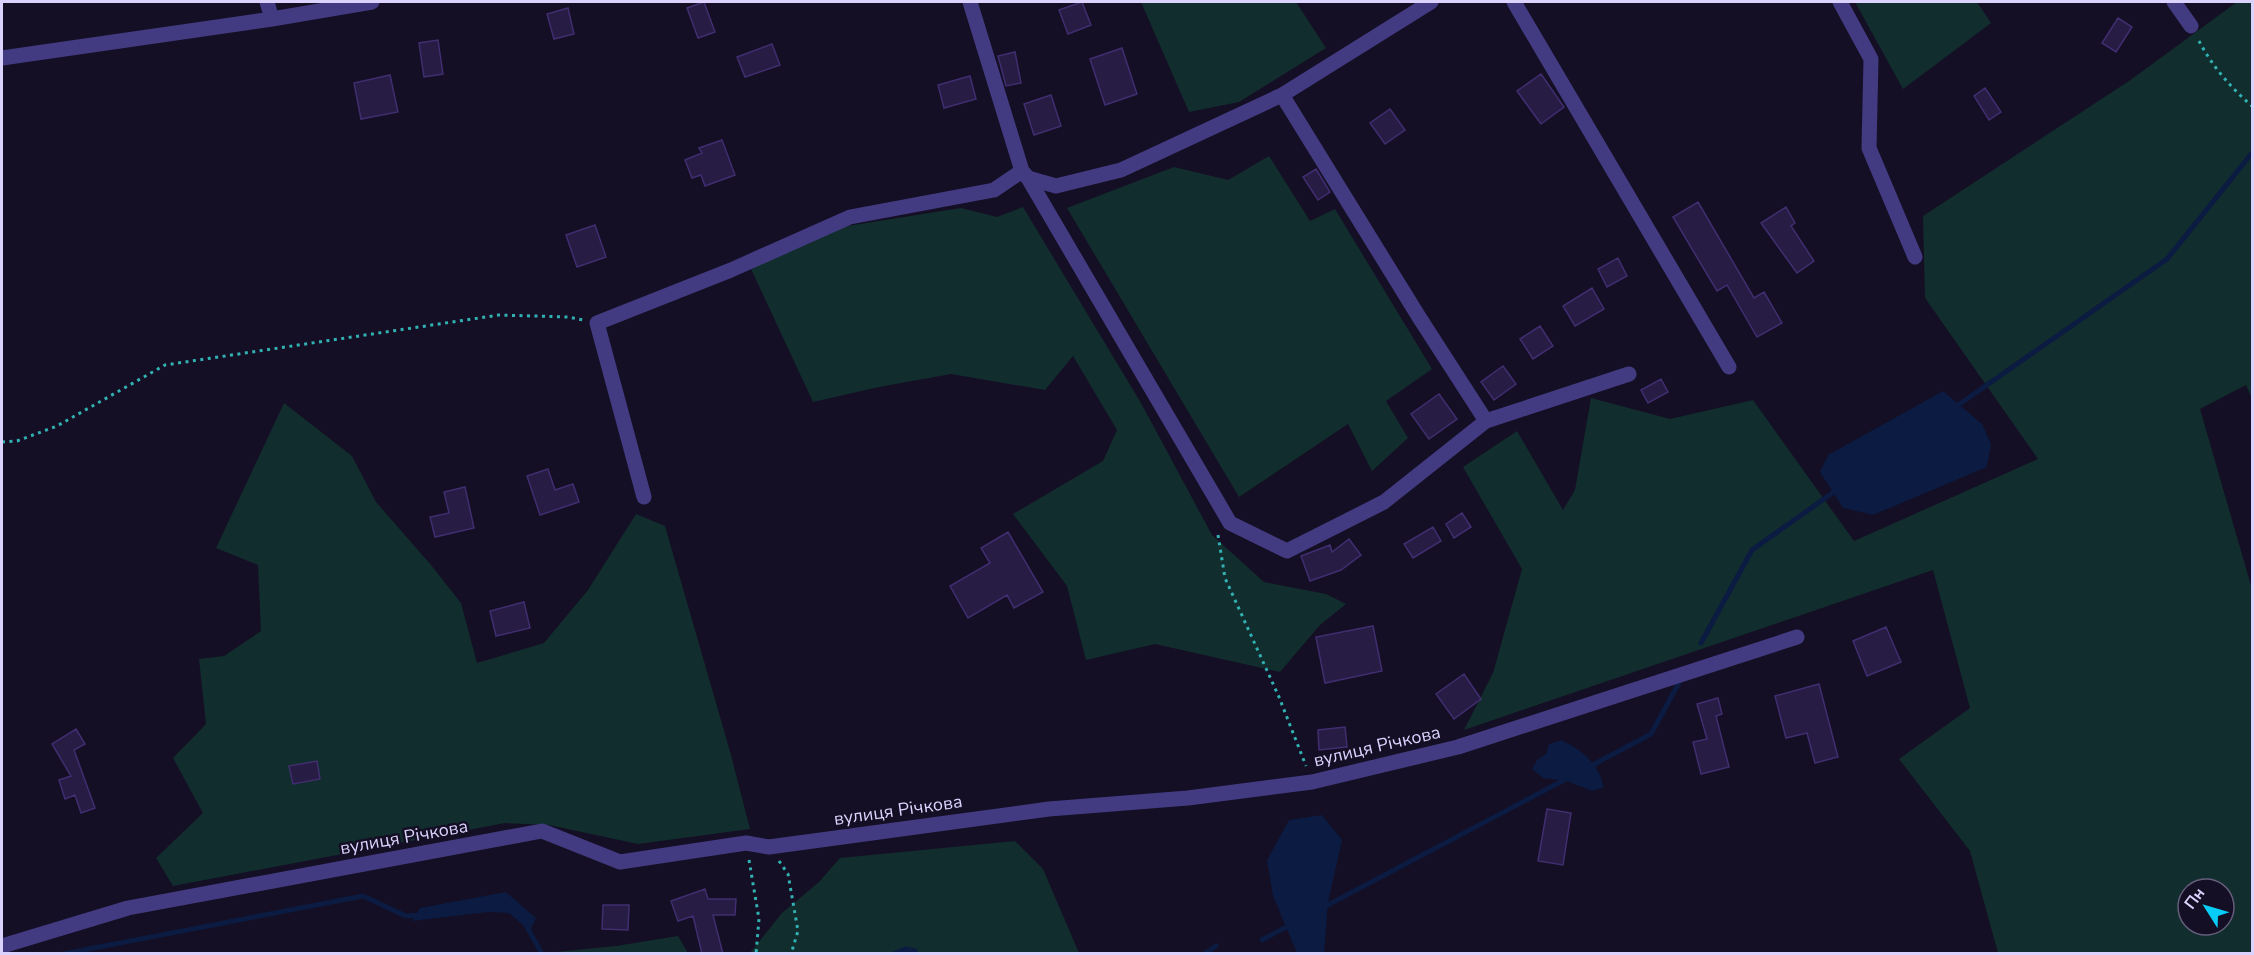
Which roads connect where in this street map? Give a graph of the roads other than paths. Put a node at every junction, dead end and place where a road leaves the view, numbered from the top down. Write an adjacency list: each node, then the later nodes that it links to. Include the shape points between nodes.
1 (267, 2): 8 (street)
2 (372, 2): 8 (street)
3 (970, 2): 12 (street)
4 (1431, 2): 11 (street)
5 (1514, 2): 14 (street)
6 (1839, 2): 13 (street, via 1871,59 1869,148)
7 (2174, 2): 9 (street)
8 (272, 18): 10 (street)
9 (2191, 26)
10 (2, 58)
11 (1282, 95): 12 (street, via 1121,170 1056,186); 16 (street)
12 (1025, 174): 16 (street, via 1230,523 1287,551 1384,502); 17 (street, via 994,190 850,217 597,323)
13 (1915, 257)
14 (1729, 368)
15 (1629, 374): 16 (street)
16 (1486, 421)
17 (644, 497)
18 (1797, 637): 19 (street, вулиця Річкова, via 1458,747 1312,782 1188,798 1049,809 769,847 746,843 620,862 542,831 128,908)
19 (2, 946)

